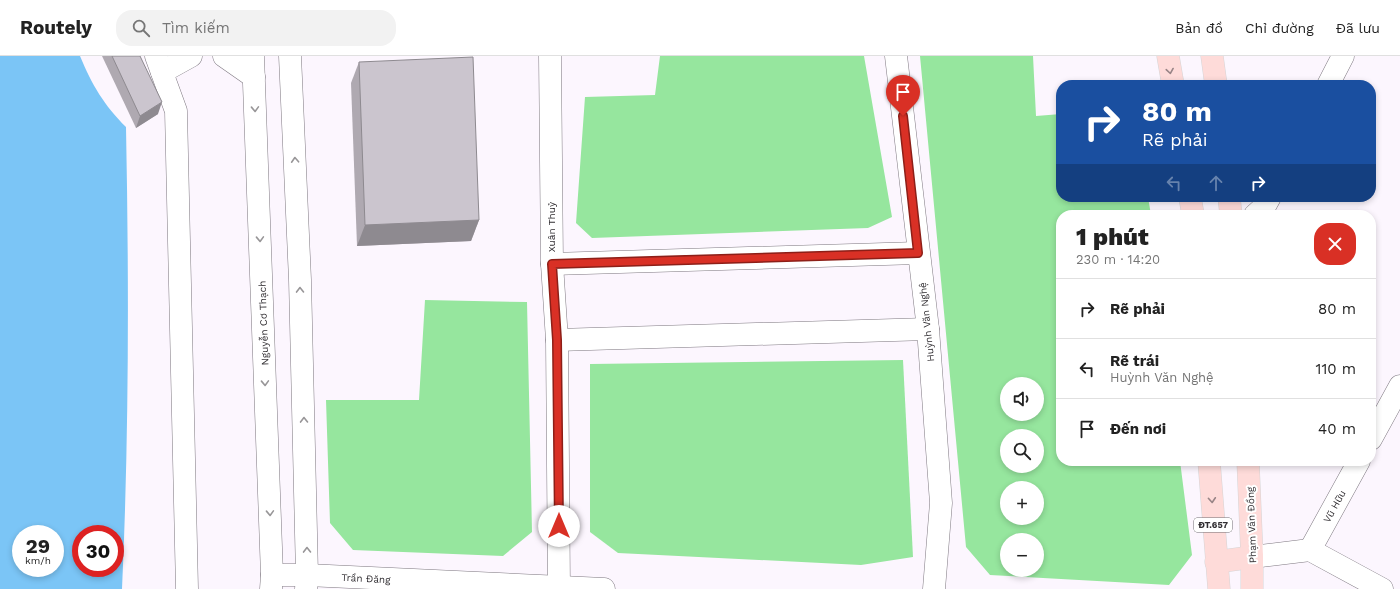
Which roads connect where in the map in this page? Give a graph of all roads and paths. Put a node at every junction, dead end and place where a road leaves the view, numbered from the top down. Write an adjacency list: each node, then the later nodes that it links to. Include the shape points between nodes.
1 (191, 56): 10 (street)
2 (224, 56): 11 (street)
3 (253, 56): 11 (street, Nguyễn Cơ Thạch)
4 (290, 56): 30 (street, one-way to 4, via 300,280)
5 (550, 56): 18 (street, Xuân Thuỷ)
6 (896, 56): 17 (street, Huỳnh Văn Nghệ)
7 (1168, 56): 12 (main road, one-way to 12)
8 (1212, 56): 13 (main road)
9 (1343, 56): 14 (street)
10 (159, 64): 32 (street, via 176,111)
11 (254, 78): 29 (street, Nguyễn Cơ Thạch, one-way to 29)
12 (1171, 80)
13 (1215, 80)
14 (1331, 80)
15 (1267, 202): 16 (street)
16 (1260, 210)
17 (918, 253): 18 (street); 19 (street, Huỳnh Văn Nghệ)
18 (552, 264): 20 (street, Xuân Thuỷ)
19 (928, 329): 20 (street); 34 (street, Huỳnh Văn Nghệ, via 941,503)
20 (557, 340): 31 (street, Xuân Thuỷ)
21 (1400, 386): 22 (street)
22 (1376, 430)
23 (1209, 466): 28 (main road, ĐT.657, one-way to 28)
24 (1248, 466): 27 (main road, Phạm Văn Đồng)
25 (1356, 466): 26 (street, Vũ Hữu)
26 (1310, 550): 27 (street); 37 (street)
27 (1252, 557): 28 (main road); 36 (main road, Phạm Văn Đồng)
28 (1216, 562): 35 (main road, ĐT.657)
29 (272, 582): 30 (street, Trần Đăng)
30 (307, 582): 31 (street, Trần Đăng)
31 (559, 588): 33 (street, Trần Đăng)
32 (187, 589)
33 (604, 589)
34 (934, 589)
35 (1219, 589)
36 (1252, 589)
37 (1382, 589)

